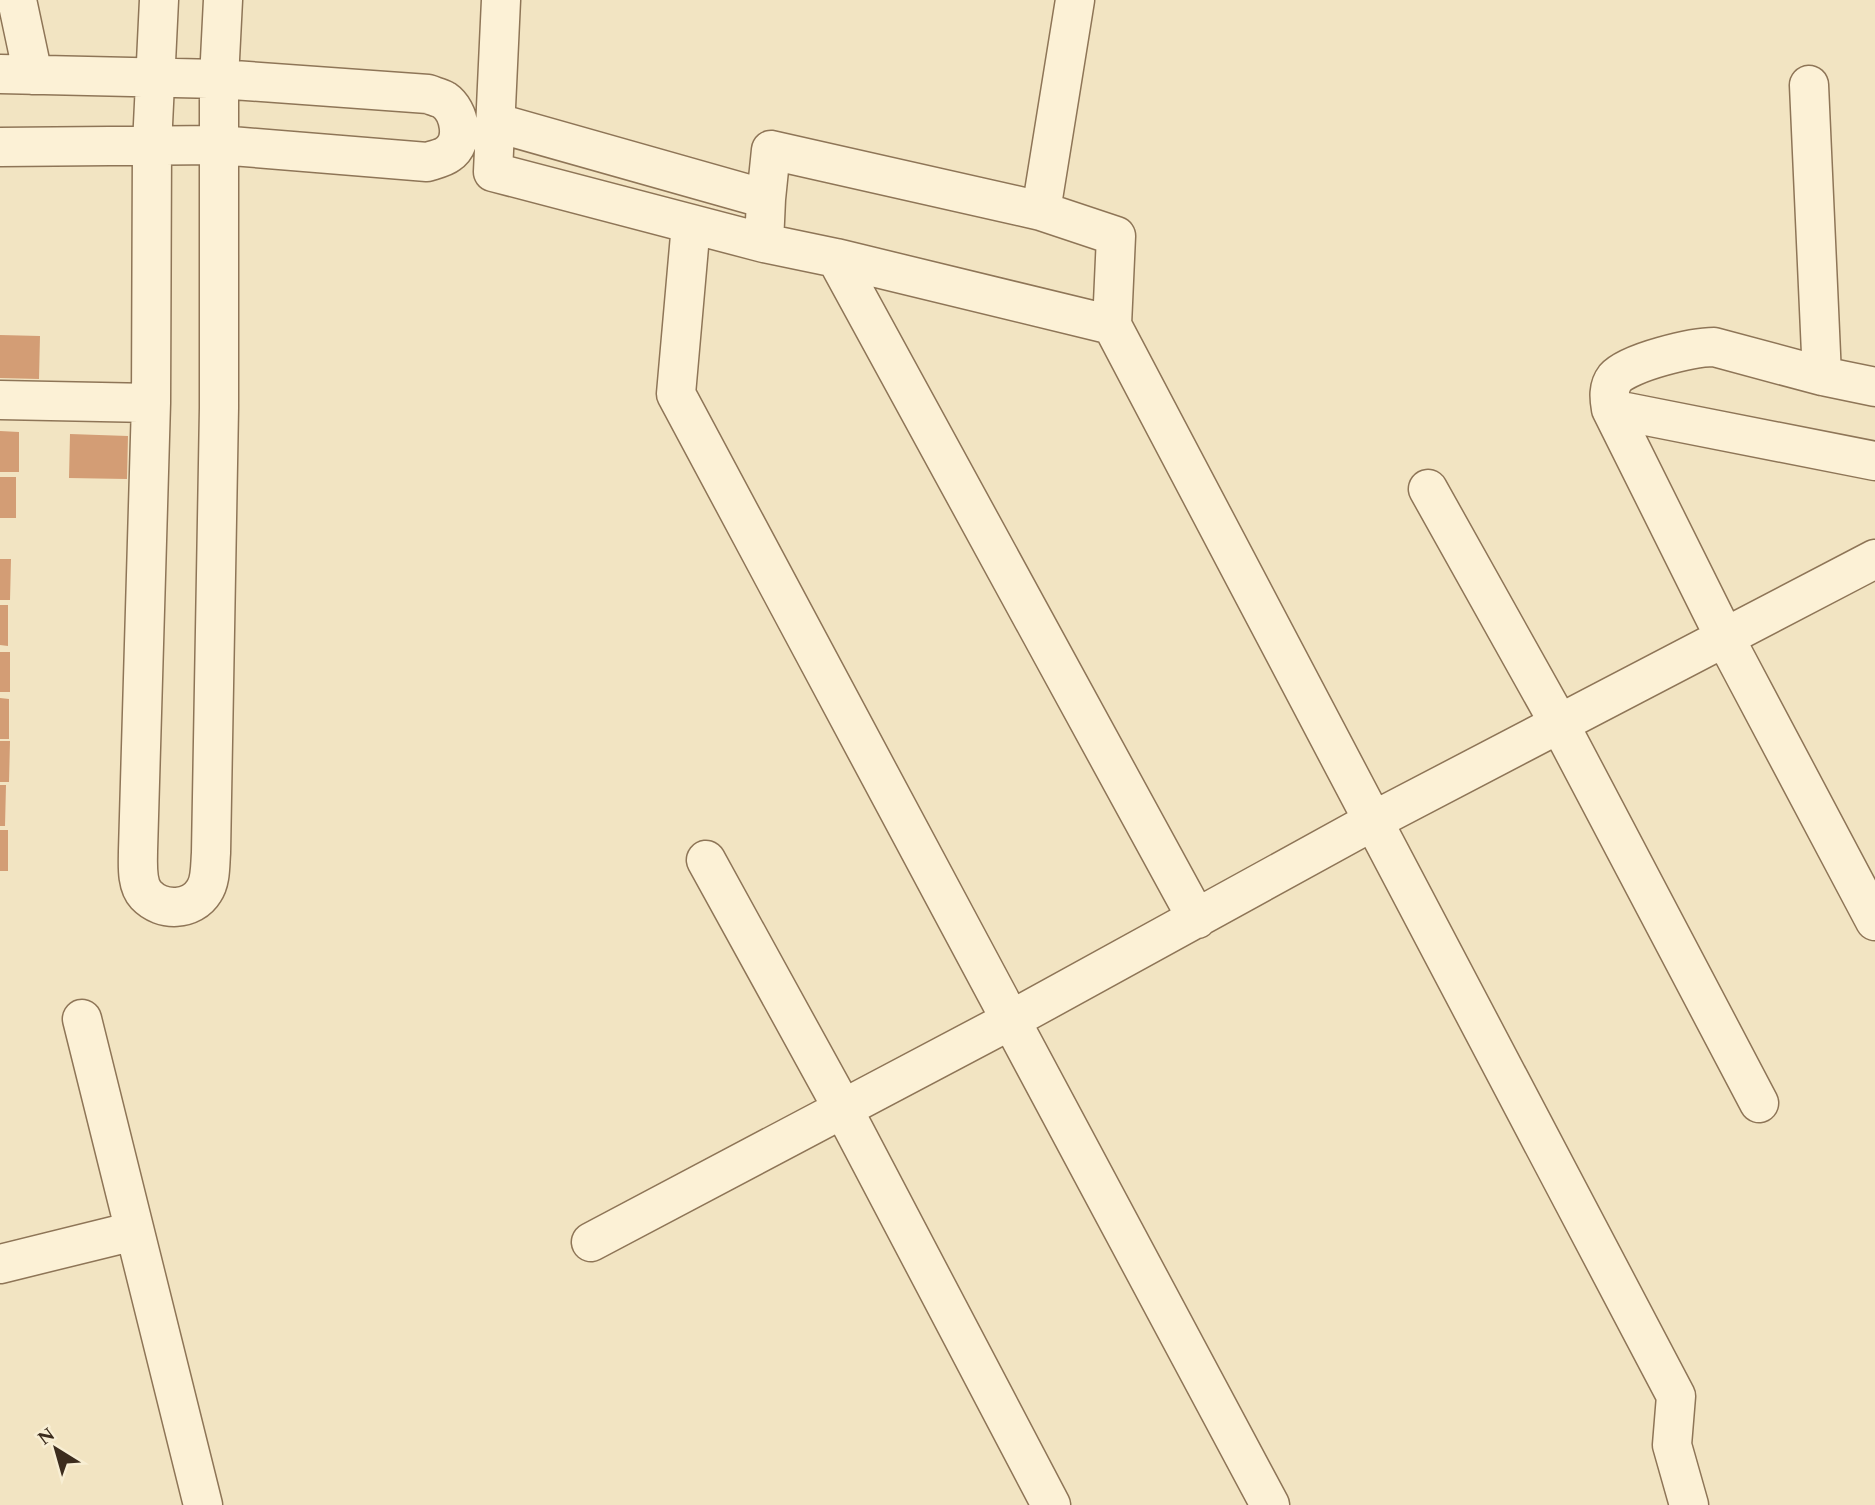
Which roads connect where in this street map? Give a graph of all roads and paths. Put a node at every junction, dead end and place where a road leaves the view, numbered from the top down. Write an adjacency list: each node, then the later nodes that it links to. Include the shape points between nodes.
1 (17, 0): 6 (street)
2 (159, 0): 7 (street)
3 (223, 0): 8 (street)
4 (501, 0): 10 (street)
5 (1075, 0): 15 (street)
6 (17, 75): 7 (street)
7 (155, 78): 8 (street); 11 (street)
8 (219, 79): 12 (street); 12 (street, via 429,94 455,111 459,126 449,154 427,162)
9 (1809, 85): 20 (street)
10 (497, 123): 14 (street); 16 (street, via 493,173)
11 (152, 145): 12 (street); 13 (street); 23 (street)
12 (219, 145): 23 (street, via 211,853 205,890 192,903 177,908 144,894 138,875)
13 (0, 147)
14 (766, 199): 15 (street, via 771,150); 17 (street)
15 (1041, 211): 19 (street, via 1116,236)
16 (691, 224): 17 (street); 35 (street, via 676,394)
17 (764, 243): 18 (street)
18 (836, 258): 19 (street); 32 (street)
19 (1112, 325): 30 (street)
20 (1822, 376): 21 (street); 24 (street, via 1702,347 1663,356 1617,376 1610,385)
21 (1875, 387)
22 (0, 400): 23 (street)
23 (151, 402)
24 (1611, 409): 25 (street); 28 (street)
25 (1875, 461)
26 (1428, 489): 29 (street)
27 (1875, 559): 28 (street)
28 (1725, 638): 29 (street); 33 (street)
29 (1560, 725): 30 (street); 36 (street)
30 (1373, 821): 32 (street); 44 (street, via 1676,1396 1672,1445)
31 (706, 860): 37 (street)
32 (1197, 919): 35 (street)
33 (1875, 921)
34 (82, 1019): 38 (street)
35 (1011, 1020): 37 (street); 43 (street)
36 (1759, 1103)
37 (843, 1109): 39 (street); 42 (street)
38 (134, 1231): 40 (street); 41 (street)
39 (590, 1242)
40 (0, 1264)
41 (203, 1505)
42 (1051, 1505)
43 (1270, 1505)
44 (1689, 1505)

